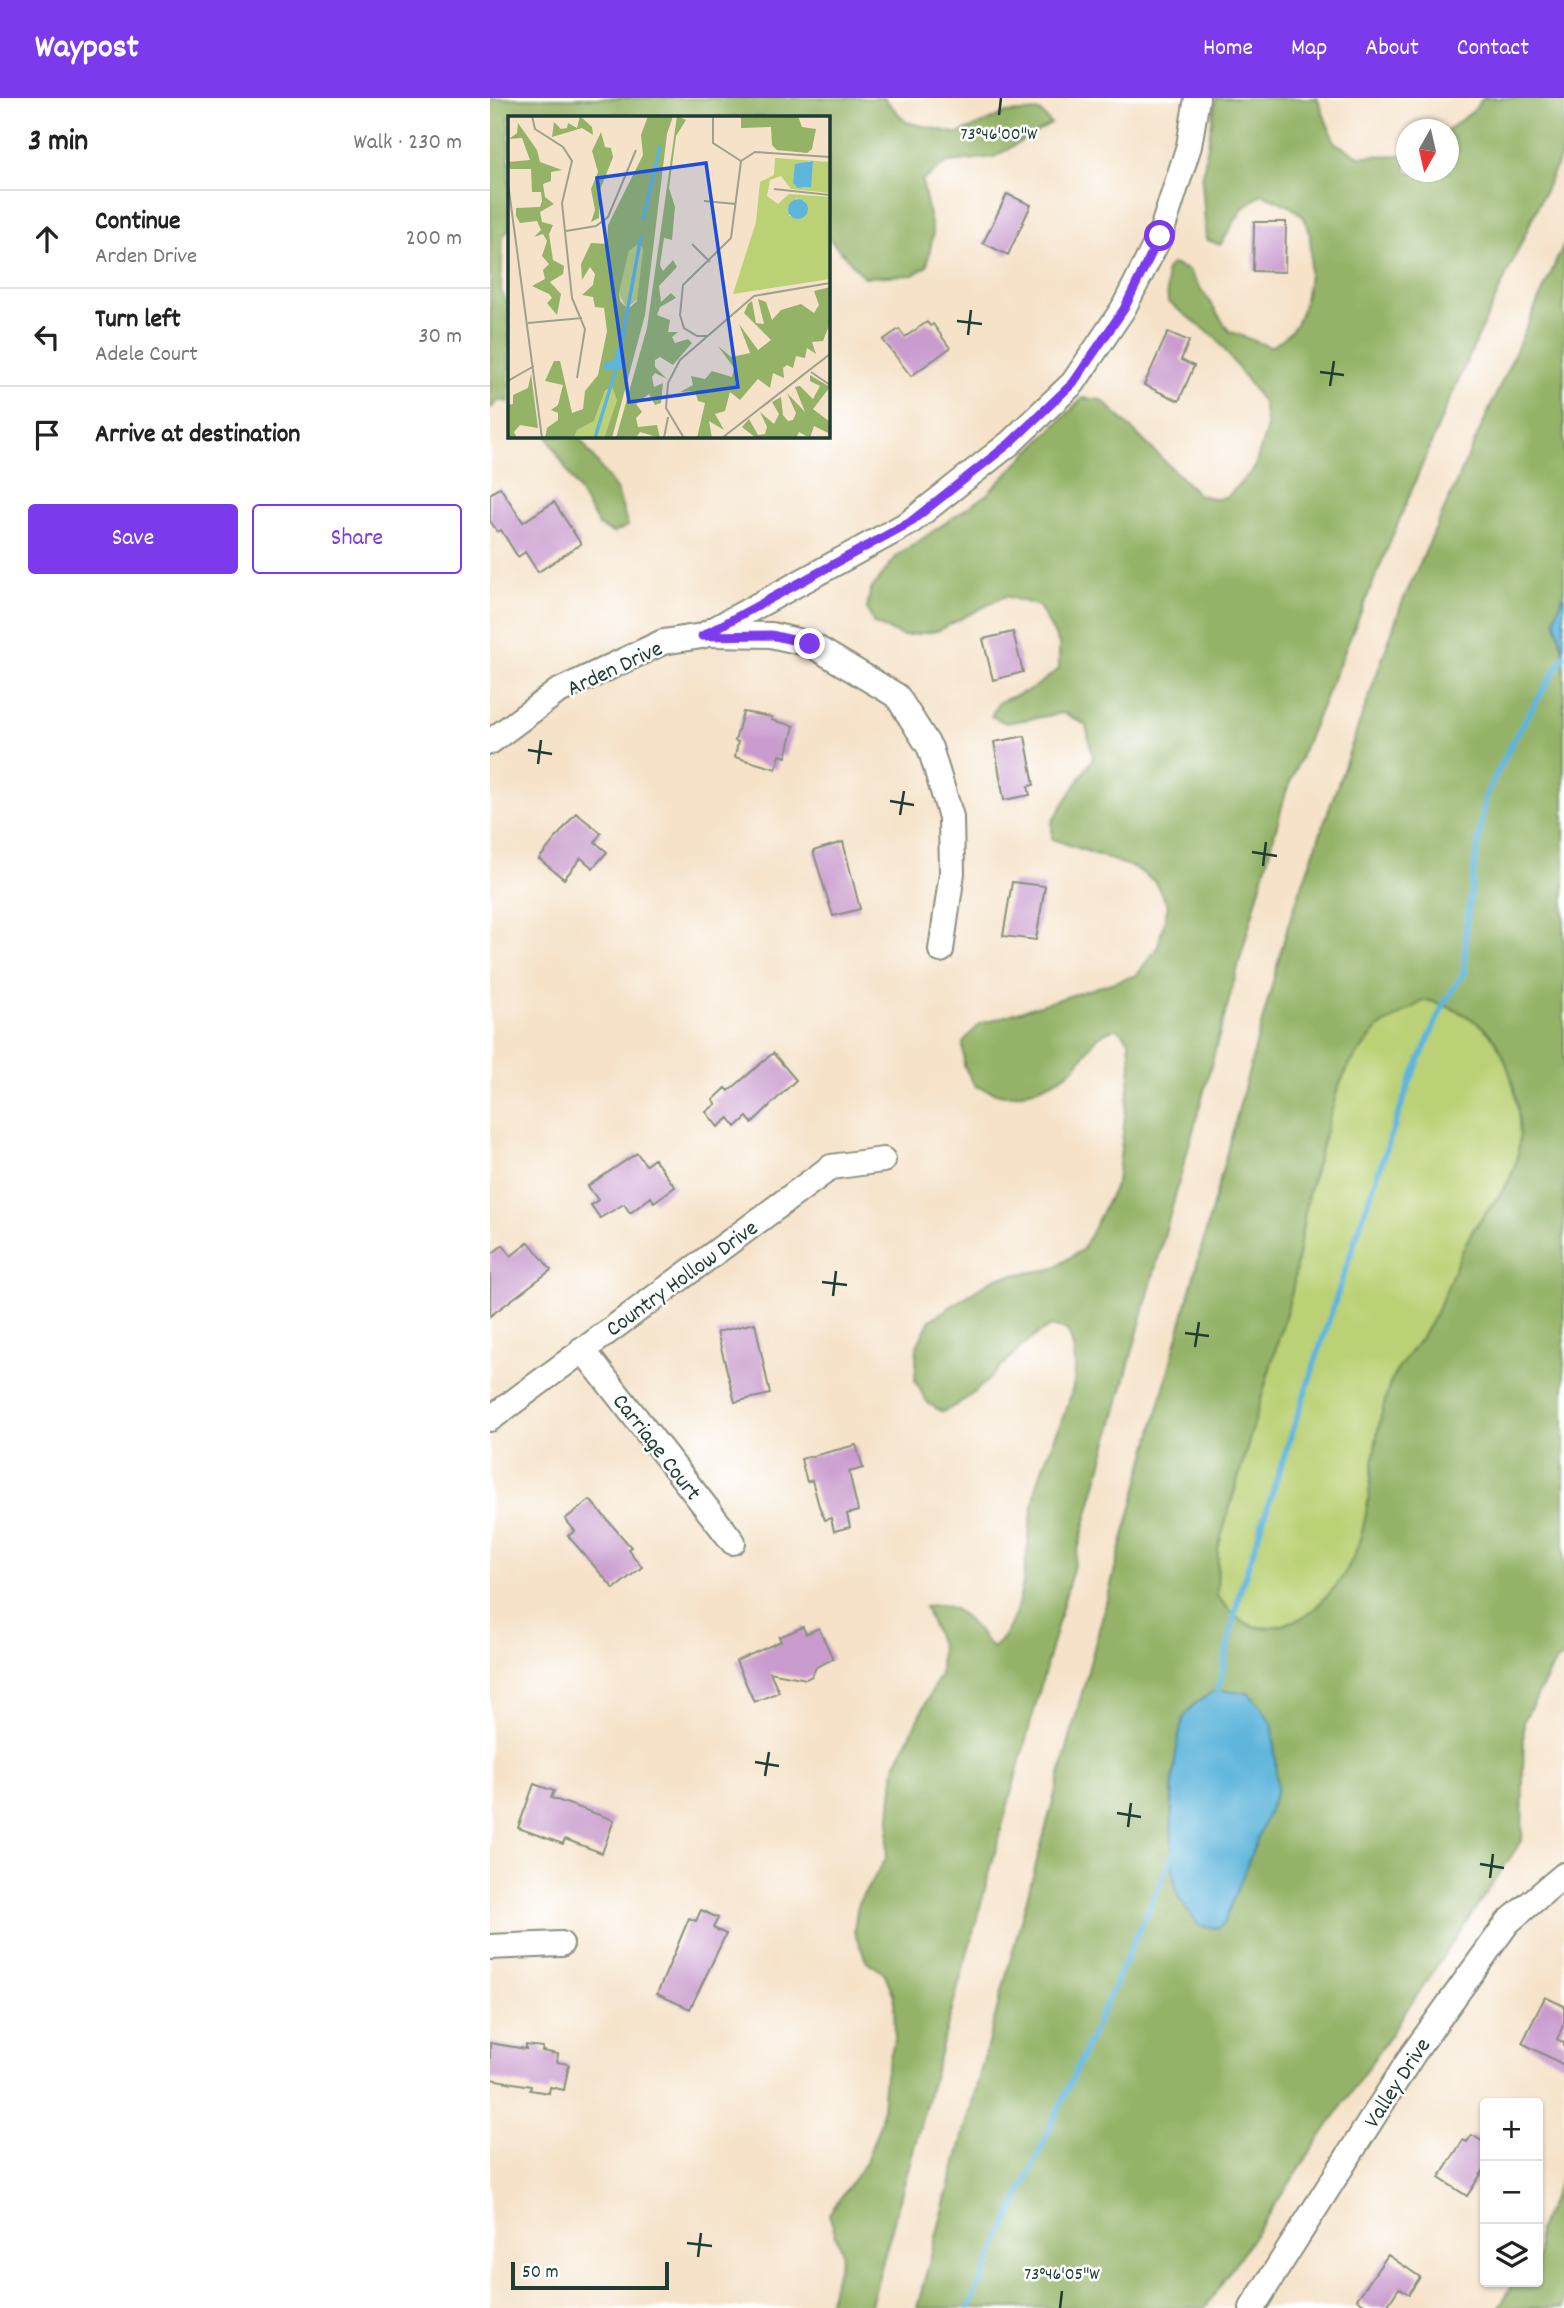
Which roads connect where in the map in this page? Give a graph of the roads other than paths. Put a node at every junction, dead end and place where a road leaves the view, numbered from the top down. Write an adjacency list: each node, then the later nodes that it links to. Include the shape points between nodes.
1 (1197, 98): 2 (street, Arden Drive, via 1189,146 1160,236 1124,309 1073,383 1010,443 909,523)
2 (702, 636): 3 (street, Arden Drive, via 663,642 557,692); 4 (street, via 771,635 810,644 897,696 930,748 951,817 952,873)
3 (490, 742)
4 (941, 950)
5 (883, 1160): 6 (street, Country Hollow Drive, via 831,1167)
6 (582, 1349): 7 (street, Country Hollow Drive); 8 (street, Carriage Court)
7 (490, 1419)
8 (733, 1542)
9 (1564, 1875): 12 (street, Valley Drive, via 1508,1922 1413,2054)
10 (561, 1944): 11 (street)
11 (490, 1947)
12 (1252, 2308)

